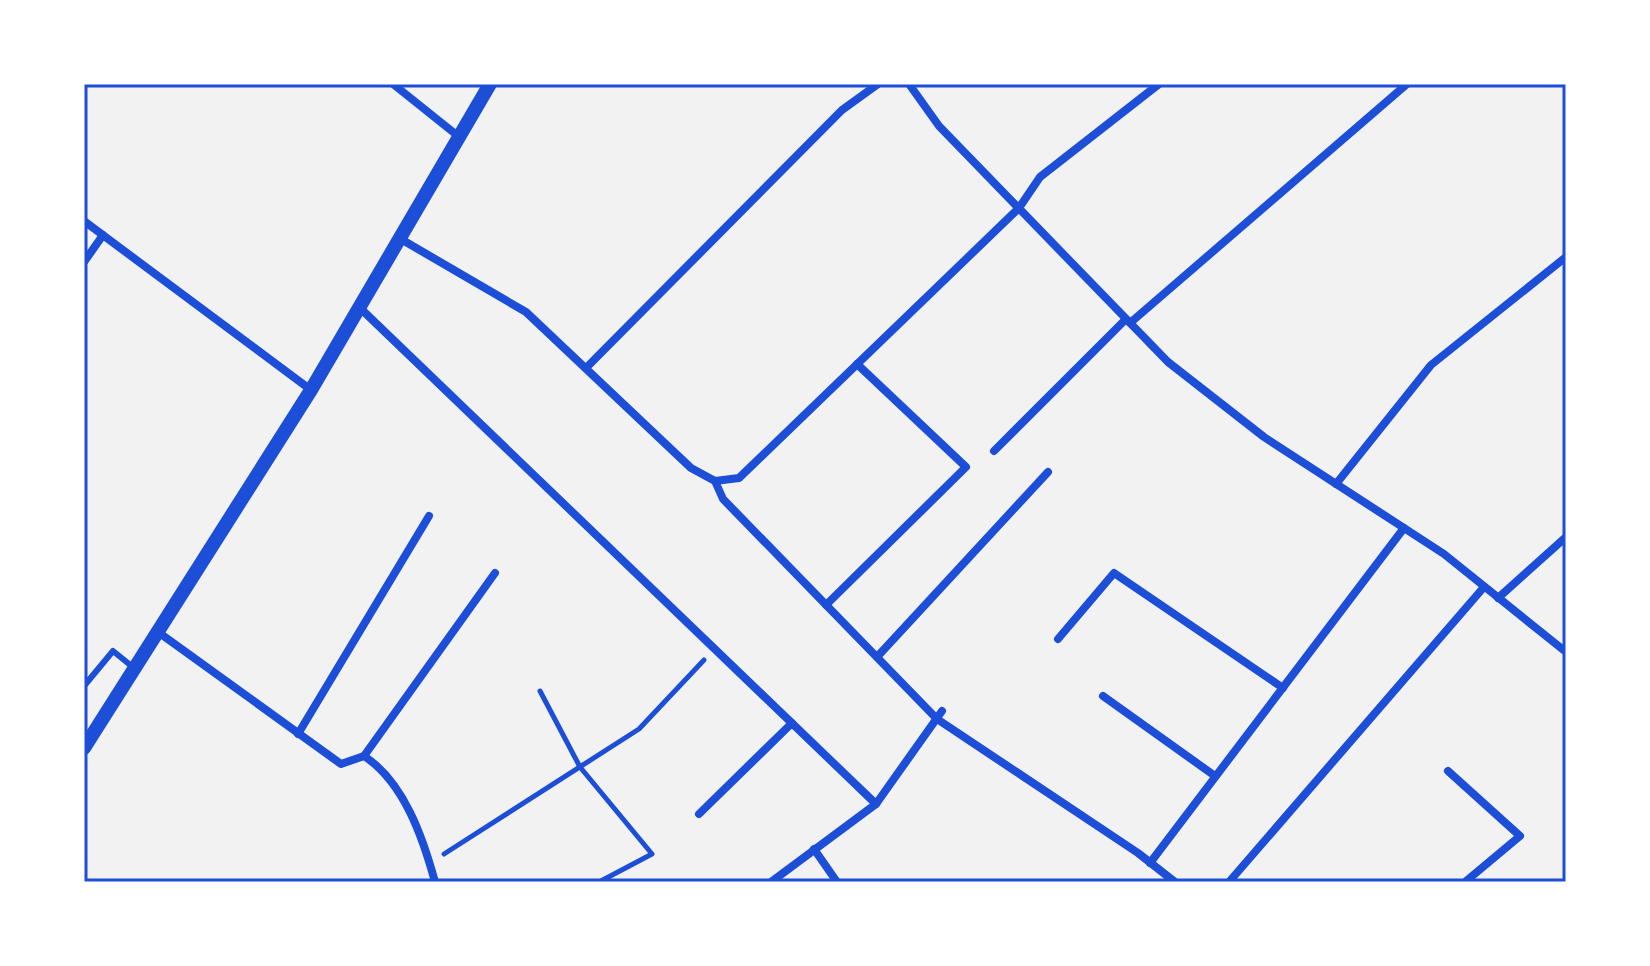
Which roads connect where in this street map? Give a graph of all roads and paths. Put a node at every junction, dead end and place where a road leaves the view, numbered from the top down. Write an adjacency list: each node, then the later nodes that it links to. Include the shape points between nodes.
1 (393, 84): 8 (street)
2 (490, 84): 8 (street)
3 (878, 84): 18 (street, via 842,110)
4 (909, 84): 9 (street, via 939,126)
5 (1159, 84): 9 (street, via 1040,177)
6 (1407, 84): 7 (street)
7 (1396, 87): 16 (street)
8 (458, 136): 12 (street)
9 (1019, 208): 16 (street); 17 (street)
10 (84, 221): 11 (street)
11 (103, 235): 14 (street); 19 (street)
12 (399, 238): 15 (street); 18 (street, via 526,312)
13 (1566, 257): 23 (street, via 1431,365)
14 (84, 262)
15 (359, 307): 19 (street); 33 (street)
16 (1128, 321): 20 (street); 23 (street, via 1180,371 1264,437)
17 (857, 364): 22 (street, via 739,478); 30 (street, via 966,467)
18 (586, 368): 22 (street, via 691,468)
19 (311, 390): 31 (street)
20 (994, 451)
21 (1048, 472): 35 (street)
22 (715, 481): 30 (street, via 723,499)
23 (1336, 484): 25 (street)
24 (429, 516): 43 (street)
25 (1404, 528): 28 (street); 38 (street)
26 (1566, 537): 29 (street)
27 (495, 573): 45 (street)
28 (1484, 587): 29 (street); 59 (street)
29 (1498, 598): 34 (street)
30 (826, 605): 35 (street)
31 (158, 632): 36 (street); 43 (street)
32 (1058, 639): 38 (street, via 1114,573)
33 (714, 649): 42 (street); 46 (path, via 639,729)
34 (1566, 652)
35 (877, 657): 41 (street)
36 (135, 668): 37 (lane, via 113,651); 44 (street)
37 (84, 686)
38 (1283, 688): 48 (street)
39 (540, 691): 46 (path)
40 (1103, 696): 48 (street)
41 (939, 715): 49 (street); 53 (street)
42 (792, 723): 49 (street); 50 (street)
43 (298, 734): 45 (street, via 341,764)
44 (84, 748)
45 (364, 756): 52 (street, via 382,767 405,804)
46 (580, 767): 52 (path); 55 (path, via 652,854)
47 (1448, 771): 60 (street, via 1520,836)
48 (1215, 776): 53 (street)
49 (876, 804): 51 (street)
50 (699, 814)
51 (814, 849): 56 (street); 57 (street)
52 (430, 863): 54 (street)
53 (1150, 863): 58 (street)
54 (435, 882)
55 (599, 882)
56 (771, 882)
57 (837, 882)
58 (1175, 882)
59 (1229, 882)
60 (1465, 882)

